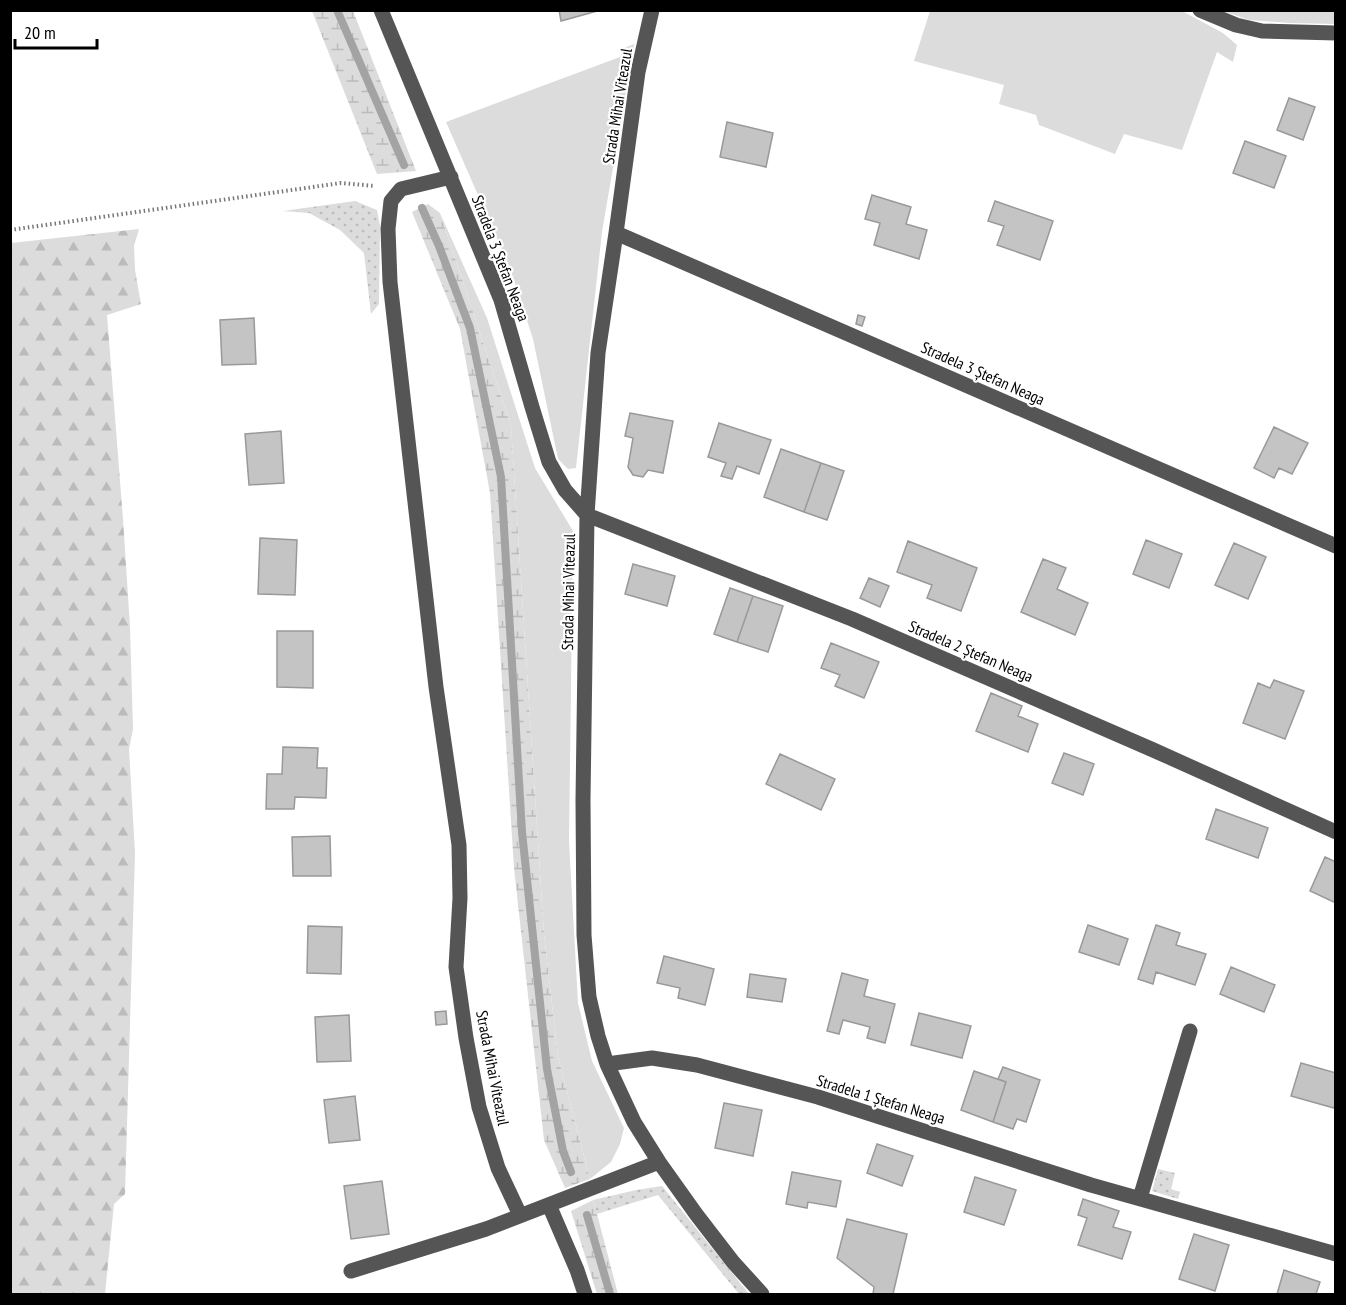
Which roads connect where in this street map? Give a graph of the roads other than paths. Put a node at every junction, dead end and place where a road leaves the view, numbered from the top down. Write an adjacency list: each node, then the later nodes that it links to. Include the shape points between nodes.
1 (381, 10): 5 (street, Stradela 3 Ștefan Neaga)
2 (652, 10): 6 (street, Strada Mihai Viteazul, via 638,72)
3 (1200, 10): 4 (street, via 1262,31)
4 (1335, 33)
5 (451, 177): 7 (street, Stradela 3 Ștefan Neaga, via 501,300 549,462 565,490); 15 (street, Strada Mihai Viteazul, via 400,189 391,201 390,282 436,687 459,845 456,967 479,1107 498,1168)
6 (616, 233): 7 (street, Strada Mihai Viteazul, via 598,353); 8 (street, Stradela 3 Ștefan Neaga)
7 (587, 516): 9 (street, Stradela 2 Ștefan Neaga, via 852,619); 11 (street, Strada Mihai Viteazul, via 584,935 589,997)
8 (1335, 546)
9 (1335, 832)
10 (1190, 1031): 13 (street)
11 (607, 1064): 12 (street, Strada Mihai Viteazul, via 634,1122); 13 (street, Stradela 1 Ștefan Neaga, via 652,1058 697,1065 818,1097)
12 (659, 1162): 14 (street); 19 (street, Strada Mihai Viteazul, via 733,1262)
13 (1140, 1198): 16 (street, Stradela 1 Ștefan Neaga)
14 (549, 1205): 15 (street); 18 (street)
15 (520, 1215): 17 (street)
16 (1335, 1254)
17 (351, 1271)
18 (585, 1294)
19 (762, 1294)

